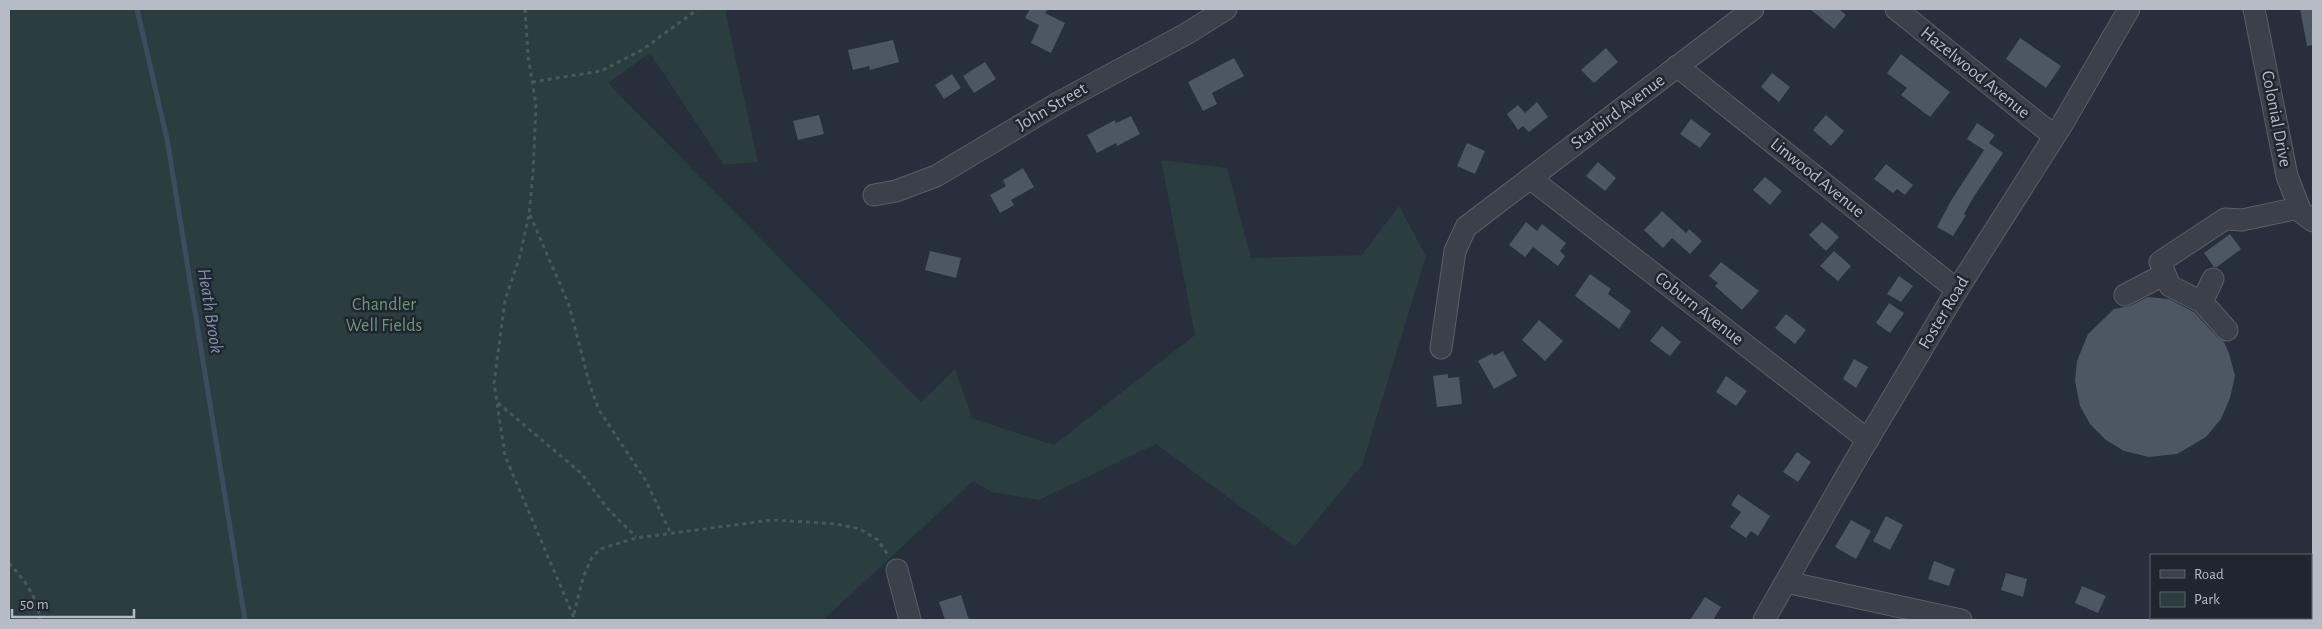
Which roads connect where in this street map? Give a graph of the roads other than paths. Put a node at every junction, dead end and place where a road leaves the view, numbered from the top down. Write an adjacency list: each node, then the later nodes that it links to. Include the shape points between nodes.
1 (1226, 9): 9 (street, John Street, via 1058,102 936,176)
2 (1753, 9): 6 (street, Starbird Avenue)
3 (1896, 9): 7 (street, Hazelwood Avenue)
4 (2129, 9): 7 (street, Foster Road)
5 (2254, 9): 10 (street, Colonial Drive, via 2287,176)
6 (1677, 66): 8 (street, Starbird Avenue); 13 (street, Linwood Avenue)
7 (2054, 136): 13 (street, Foster Road)
8 (1530, 178): 17 (street, Starbird Avenue, via 1466,227 1455,251); 18 (street, Coburn Avenue)
9 (874, 196)
10 (2306, 214): 11 (street, via 2225,219 2160,262)
11 (2165, 274): 14 (street); 15 (street, via 2170,286)
12 (2213, 279): 15 (street)
13 (1957, 290): 18 (street, Foster Road)
14 (2125, 295)
15 (2202, 302): 16 (street)
16 (2227, 330)
17 (1441, 348)
18 (1868, 440): 20 (street, Foster Road)
19 (897, 570): 21 (street)
20 (1786, 582): 22 (street, Foster Road); 23 (street)
21 (910, 620)
22 (1764, 620)
23 (1961, 620)

